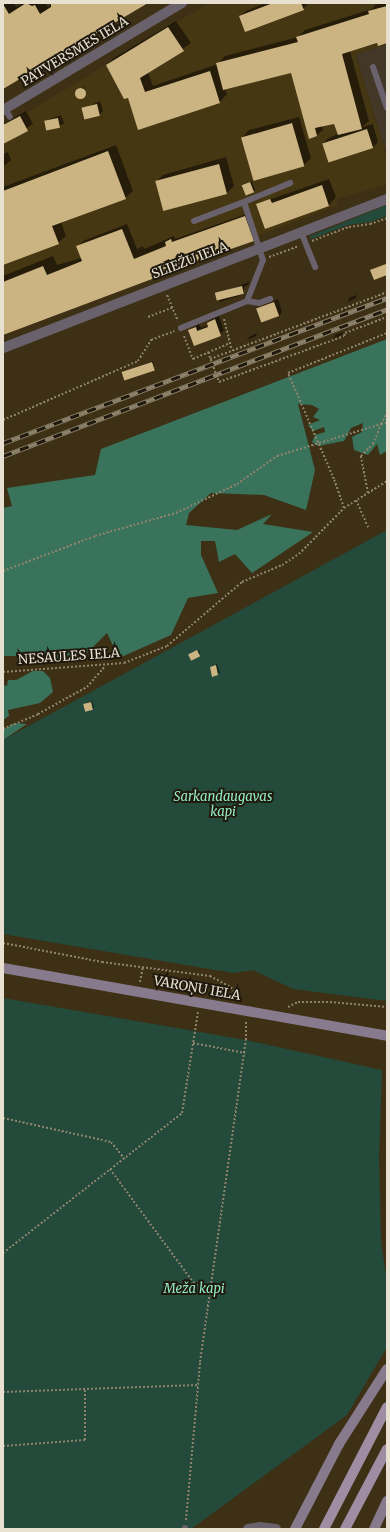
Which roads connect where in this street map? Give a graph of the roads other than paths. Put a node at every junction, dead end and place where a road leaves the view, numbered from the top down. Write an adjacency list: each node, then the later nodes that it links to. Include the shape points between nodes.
1 (182, 3): 4 (street, PATVERSMES IELA)
2 (372, 67): 3 (lane)
3 (387, 108)
4 (6, 112)
5 (290, 183): 7 (lane)
6 (387, 199): 9 (street, SLIEŽU IELA)
7 (244, 202): 8 (lane); 10 (lane)
8 (194, 221)
9 (301, 232): 10 (street, SLIEŽU IELA); 11 (lane)
10 (260, 248): 13 (lane, via 263,260); 15 (street, SLIEŽU IELA)
11 (315, 267)
12 (270, 299): 13 (lane, via 259,303)
13 (247, 301): 14 (lane)
14 (181, 328)
15 (3, 348)
16 (3, 968): 17 (street, VAROŅU IELA)
17 (387, 1036)
18 (387, 1369): 20 (street)
19 (387, 1385): 20 (street)
20 (375, 1389): 26 (street, via 339,1444)
21 (387, 1407): 27 (main road)
22 (387, 1449): 28 (main road)
23 (387, 1501): 29 (street)
24 (248, 1529): 25 (street, via 260,1526)
25 (276, 1529)
26 (295, 1529)
27 (324, 1529)
28 (345, 1529)
29 (374, 1529)

